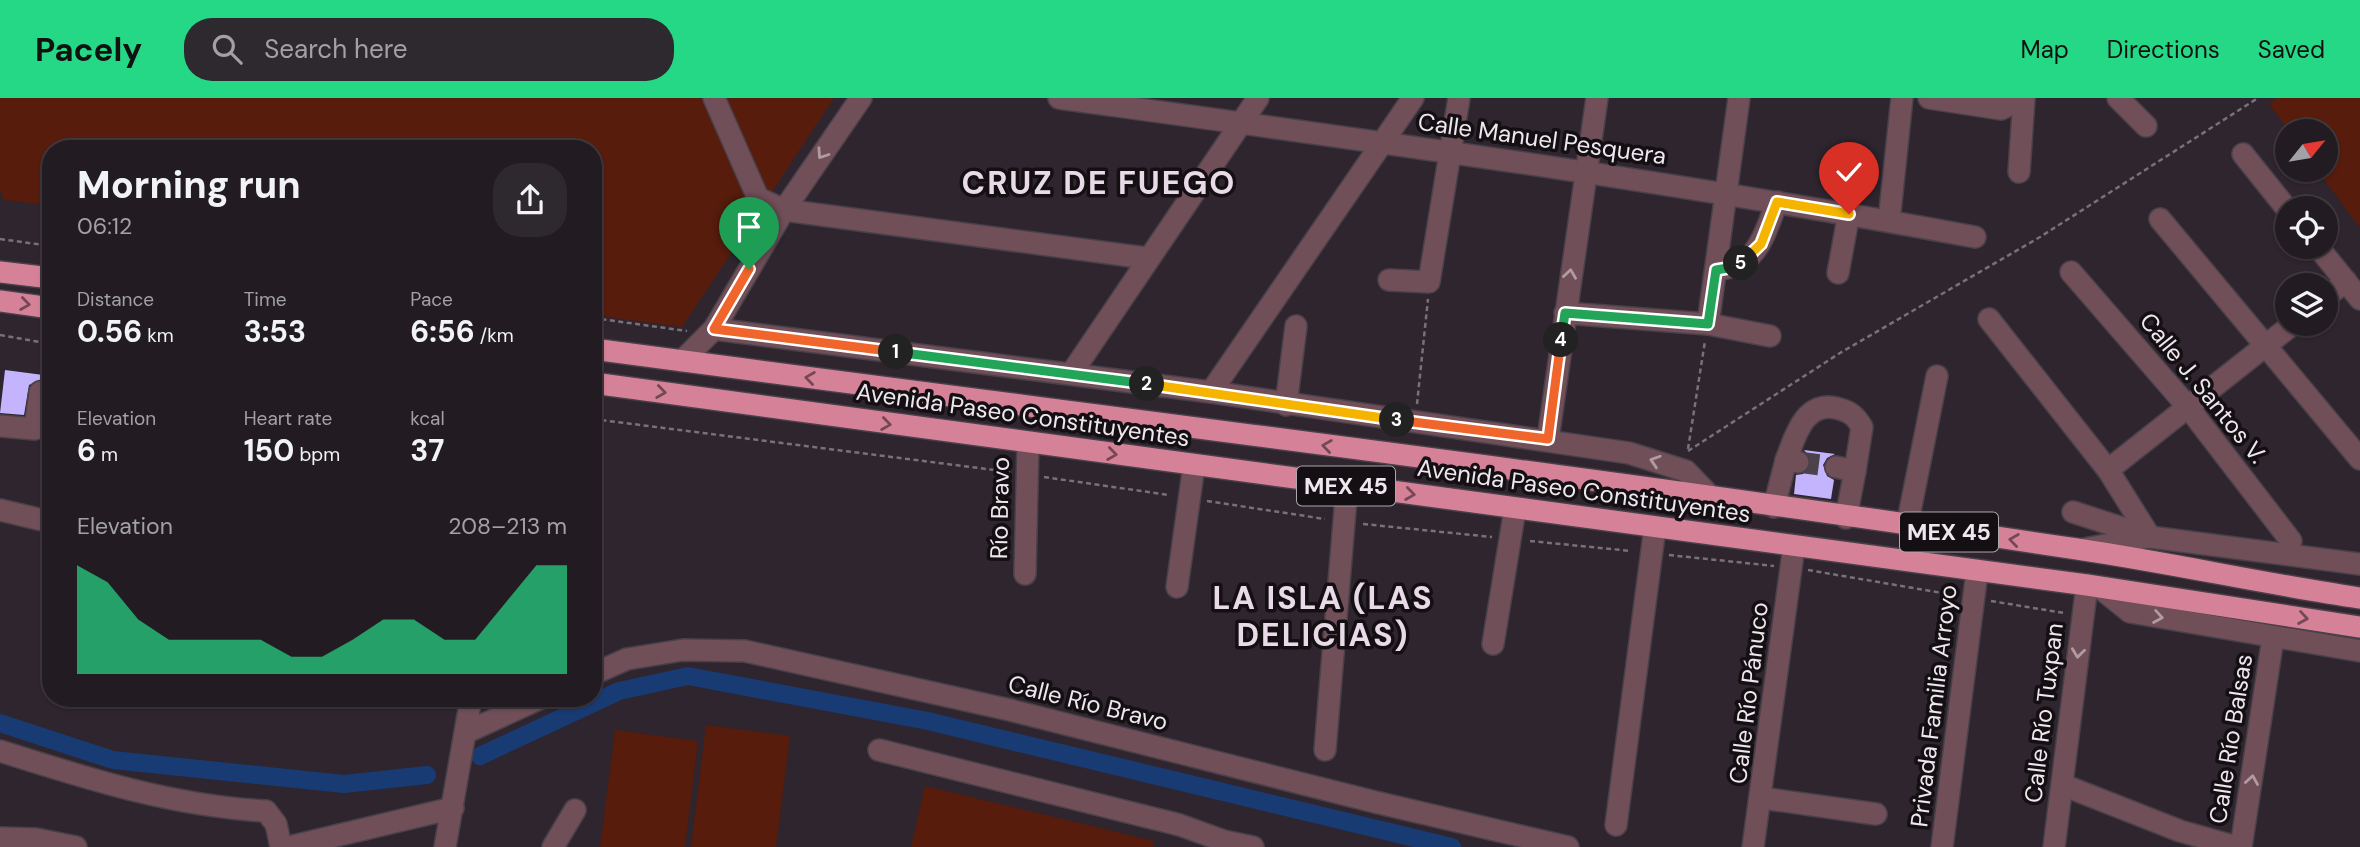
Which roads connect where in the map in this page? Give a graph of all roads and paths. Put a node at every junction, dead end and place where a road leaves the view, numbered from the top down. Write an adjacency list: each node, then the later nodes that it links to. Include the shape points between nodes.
1 (715, 98): 24 (street, via 758,198)
2 (860, 98): 24 (street, one-way to 24)
3 (1059, 98): 14 (street, Calle Manuel Pesquera)
4 (1258, 98): 14 (street)
5 (1413, 98): 16 (street)
6 (1459, 98): 17 (street)
7 (1597, 98): 19 (street)
8 (1739, 98): 21 (street)
9 (1902, 98): 27 (street)
10 (1929, 98): 11 (street, via 2001,109)
11 (2023, 98): 20 (street)
12 (2118, 98): 15 (street)
13 (2258, 98): 72 (path, via 2040,237 1840,353)
14 (1242, 123): 16 (street, Calle Manuel Pesquera); 31 (street)
15 (2146, 126)
16 (1382, 142): 17 (street, Calle Manuel Pesquera); 63 (street)
17 (1450, 153): 19 (street, Calle Manuel Pesquera); 40 (street)
18 (2243, 154): 22 (street)
19 (1585, 172): 21 (street, Calle Manuel Pesquera); 45 (street, one-way to 19)
20 (2019, 172)
21 (1727, 194): 23 (street, Calle Manuel Pesquera); 33 (street)
22 (2277, 196)
23 (1777, 202): 25 (street, Calle Manuel Pesquera); 33 (street, via 1761,244 1750,257 1734,267)
24 (784, 209): 31 (street); 50 (street)
25 (1849, 214): 27 (street, Calle Manuel Pesquera); 36 (street)
26 (2160, 219): 56 (street)
27 (1889, 221): 28 (street, Calle Manuel Pesquera)
28 (1975, 237)
29 (0, 239): 30 (path)
30 (42, 245)
31 (1146, 258): 59 (street)
32 (2328, 259): 39 (street)
33 (1716, 270): 48 (street)
34 (0, 272): 37 (highway)
35 (2071, 272): 65 (street, Calle J. Santos V.)
36 (1838, 273)
37 (42, 277)
38 (1389, 280): 40 (street)
39 (2346, 281): 41 (street); 42 (street)
40 (1429, 282): 67 (path)
41 (2338, 287)
42 (2360, 299)
43 (0, 301): 44 (highway, one-way to 44)
44 (42, 307)
45 (1565, 313): 48 (street); 69 (street)
46 (602, 319): 51 (path)
47 (1989, 319): 74 (street)
48 (1708, 324): 53 (street); 72 (path)
49 (1296, 326): 64 (street)
50 (714, 329): 58 (street); 59 (street)
51 (690, 331)
52 (0, 335): 55 (path)
53 (1770, 336)
54 (2277, 336): 56 (street)
55 (42, 342)
56 (2266, 345): 65 (street); 71 (street)
57 (602, 350): 58 (highway, Avenida Paseo Constituyentes / MEX 45)
58 (682, 361): 77 (highway, Avenida Paseo Constituyentes / MEX 45, one-way to 58)
59 (1071, 374): 63 (street)
60 (1937, 376): 86 (street)
61 (602, 384): 70 (highway, Avenida Paseo Constituyentes / MEX 45, one-way to 70)
62 (40, 392): 68 (street, via 35,429)
63 (1211, 392): 64 (street)
64 (1286, 405): 67 (street)
65 (2188, 407): 74 (street); 90 (street, Calle J. Santos V.)
66 (602, 420): 75 (path)
67 (1416, 422): 69 (street)
68 (0, 426)
69 (1548, 439): 72 (street, one-way to 69)
70 (1028, 443): 73 (highway, Avenida Paseo Constituyentes / MEX 45, one-way to 73); 75 (street, Río Bravo)
71 (2360, 459)
72 (1687, 461): 77 (street)
73 (1194, 465): 76 (highway, Avenida Paseo Constituyentes / MEX 45); 78 (street)
74 (2108, 470): 88 (street)
75 (1028, 475): 78 (path); 98 (street, Río Bravo)
76 (1347, 486): 80 (highway, Avenida Paseo Constituyentes / MEX 45, one-way to 80); 85 (street)
77 (1711, 497): 79 (highway, Avenida Paseo Constituyentes / MEX 45)
78 (1189, 498): 85 (path); 100 (street)
79 (1774, 507): 83 (highway, Avenida Paseo Constituyentes / MEX 45); 83 (street, via 1792,461 1799,425 1814,410 1829,407 1848,411 1862,427 1845,469)
80 (1515, 509): 87 (highway, Avenida Paseo Constituyentes / MEX 45); 89 (street)
81 (0, 510): 84 (street)
82 (2073, 512): 88 (street)
83 (1846, 518): 86 (highway, Avenida Paseo Constituyentes / MEX 45)
84 (42, 520)
85 (1346, 523): 89 (path); 113 (street)
86 (1907, 526): 92 (highway, Avenida Paseo Constituyentes / MEX 45, one-way to 86)
87 (1655, 527): 91 (highway, Avenida Paseo Constituyentes / MEX 45); 94 (street)
88 (2150, 537): 90 (street); 92 (street); 95 (street)
89 (1511, 539): 94 (path); 106 (street)
90 (2291, 541): 93 (street)
91 (1794, 546): 96 (street, Calle Río Pánuco); 97 (highway, Avenida Paseo Constituyentes / MEX 45)
92 (2081, 550): 102 (highway, Avenida Paseo Constituyentes / MEX 45)
93 (2360, 551)
94 (1651, 553): 96 (path); 120 (street)
95 (2360, 564)
96 (1791, 568): 101 (path); 116 (street, Calle Río Pánuco)
97 (1978, 572): 99 (highway, Avenida Paseo Constituyentes / MEX 45); 101 (street, Privada Familia Arroyo)
98 (1025, 574)
99 (2093, 586): 103 (street, Calle Río Tuxpan); 104 (highway, Avenida Paseo Constituyentes / MEX 45, one-way to 104); 105 (street, one-way to 105, via 2130,612)
100 (1177, 587)
101 (1973, 598): 103 (path); 130 (street, Privada Familia Arroyo)
102 (2360, 598)
103 (2082, 615): 115 (street, Calle Río Tuxpan, one-way to 115)
104 (2360, 626)
105 (2273, 638): 107 (street); 132 (street, Calle Río Balsas, one-way to 105)
106 (1493, 644)
107 (2360, 651)
108 (602, 670): 128 (street, Calle Río Bravo, via 627,659 683,650 745,651 1010,709)
109 (470, 707): 111 (street)
110 (524, 707): 111 (street)
111 (465, 738): 117 (street)
112 (879, 750): 127 (street)
113 (1325, 750)
114 (0, 751): 123 (street, via 124,790 223,809 266,811 276,824)
115 (2063, 786): 131 (street, Calle Río Tuxpan); 132 (street, via 2179,831)
116 (1762, 798): 119 (street); 129 (street, Calle Río Pánuco)
117 (455, 801): 124 (street); 125 (street)
118 (575, 810): 126 (street)
119 (1876, 814)
120 (1616, 825)
121 (0, 838): 122 (street)
122 (76, 847)
123 (281, 847)
124 (289, 847)
125 (445, 847)
126 (553, 847)
127 (1253, 847)
128 (1568, 847)
129 (1753, 847)
130 (1942, 847)
131 (2054, 847)
132 (2239, 847)

